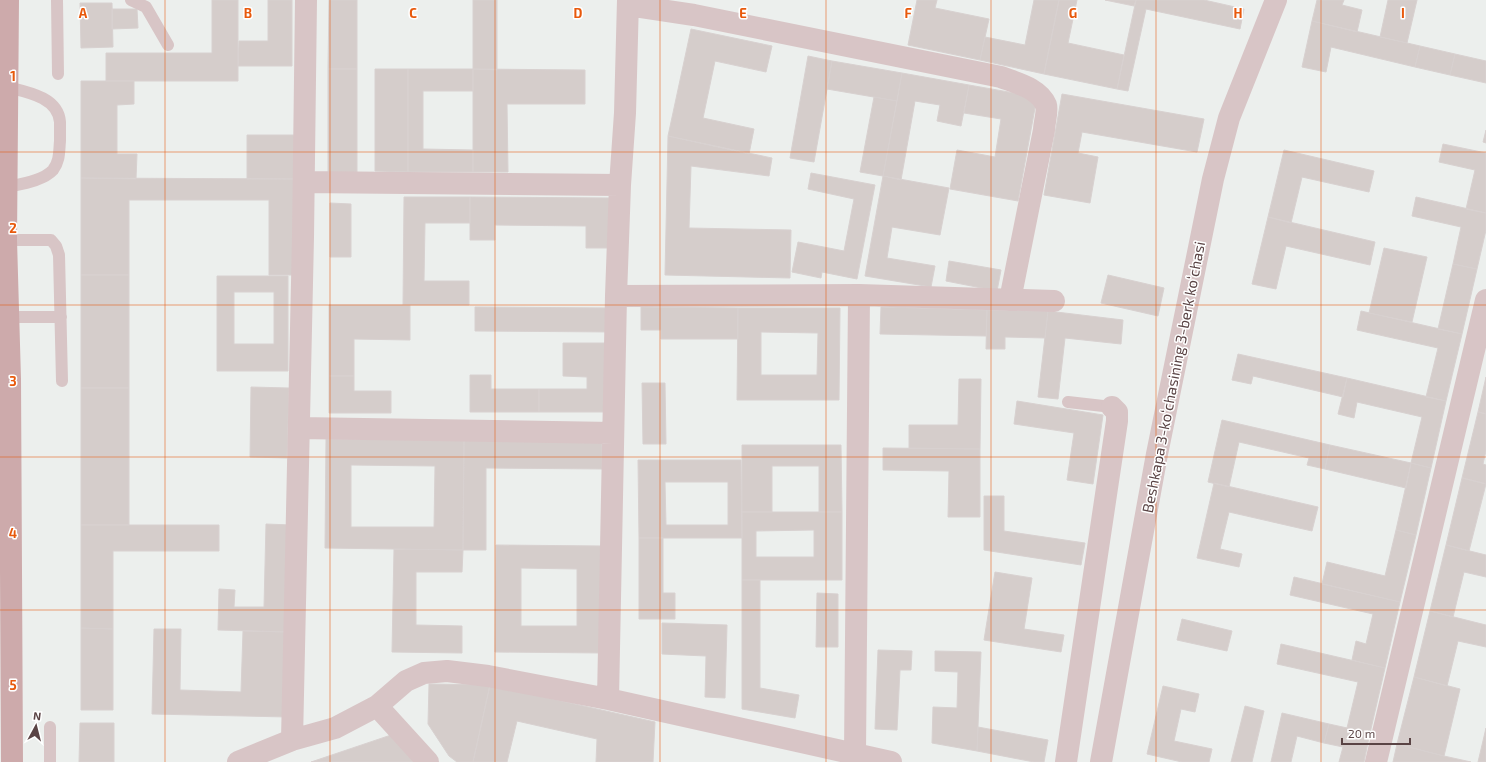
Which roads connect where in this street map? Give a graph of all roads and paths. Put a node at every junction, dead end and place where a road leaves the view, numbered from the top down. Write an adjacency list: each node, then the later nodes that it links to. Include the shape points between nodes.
1 (8, 0): 9 (main road)
2 (58, 0): 8 (lane)
3 (132, 0): 7 (lane, via 146,7)
4 (306, 0): 10 (street)
5 (1276, 0): 38 (street, Beshkapa 3-koʻchasining 3-berk koʻchasi, via 1229,118 1213,179 1157,454)
6 (628, 2): 11 (street); 16 (street, via 1001,78 1038,93 1046,106 1044,130)
7 (168, 45)
8 (58, 74)
9 (7, 87): 12 (main road); 12 (lane, via 34,94 48,101 56,110 60,121 59,159 52,171 35,180)
10 (304, 182): 11 (street); 25 (street)
11 (620, 185): 15 (street)
12 (7, 187): 13 (main road)
13 (6, 240): 19 (lane, via 51,240 56,246 59,255); 20 (main road)
14 (859, 295): 15 (street); 16 (street); 31 (street)
15 (616, 296): 26 (street)
16 (1010, 300): 18 (street)
17 (1486, 300): 39 (street)
18 (1054, 301)
19 (61, 317): 20 (lane); 22 (lane)
20 (8, 318): 21 (main road)
21 (5, 379): 33 (main road)
22 (62, 381)
23 (1068, 402): 24 (lane)
24 (1112, 407): 37 (street, via 1117,412 1117,421)
25 (299, 428): 26 (street); 30 (street)
26 (613, 433): 27 (street)
27 (608, 699): 28 (street, via 488,676 447,671 424,673 406,681); 31 (street)
28 (377, 706): 30 (street, via 336,728); 35 (street)
29 (50, 727): 34 (lane)
30 (292, 740): 32 (street)
31 (854, 754): 36 (street)
32 (242, 761)
33 (12, 762)
34 (50, 762)
35 (428, 762)
36 (891, 762)
37 (1066, 762)
38 (1101, 762)
39 (1376, 762)

